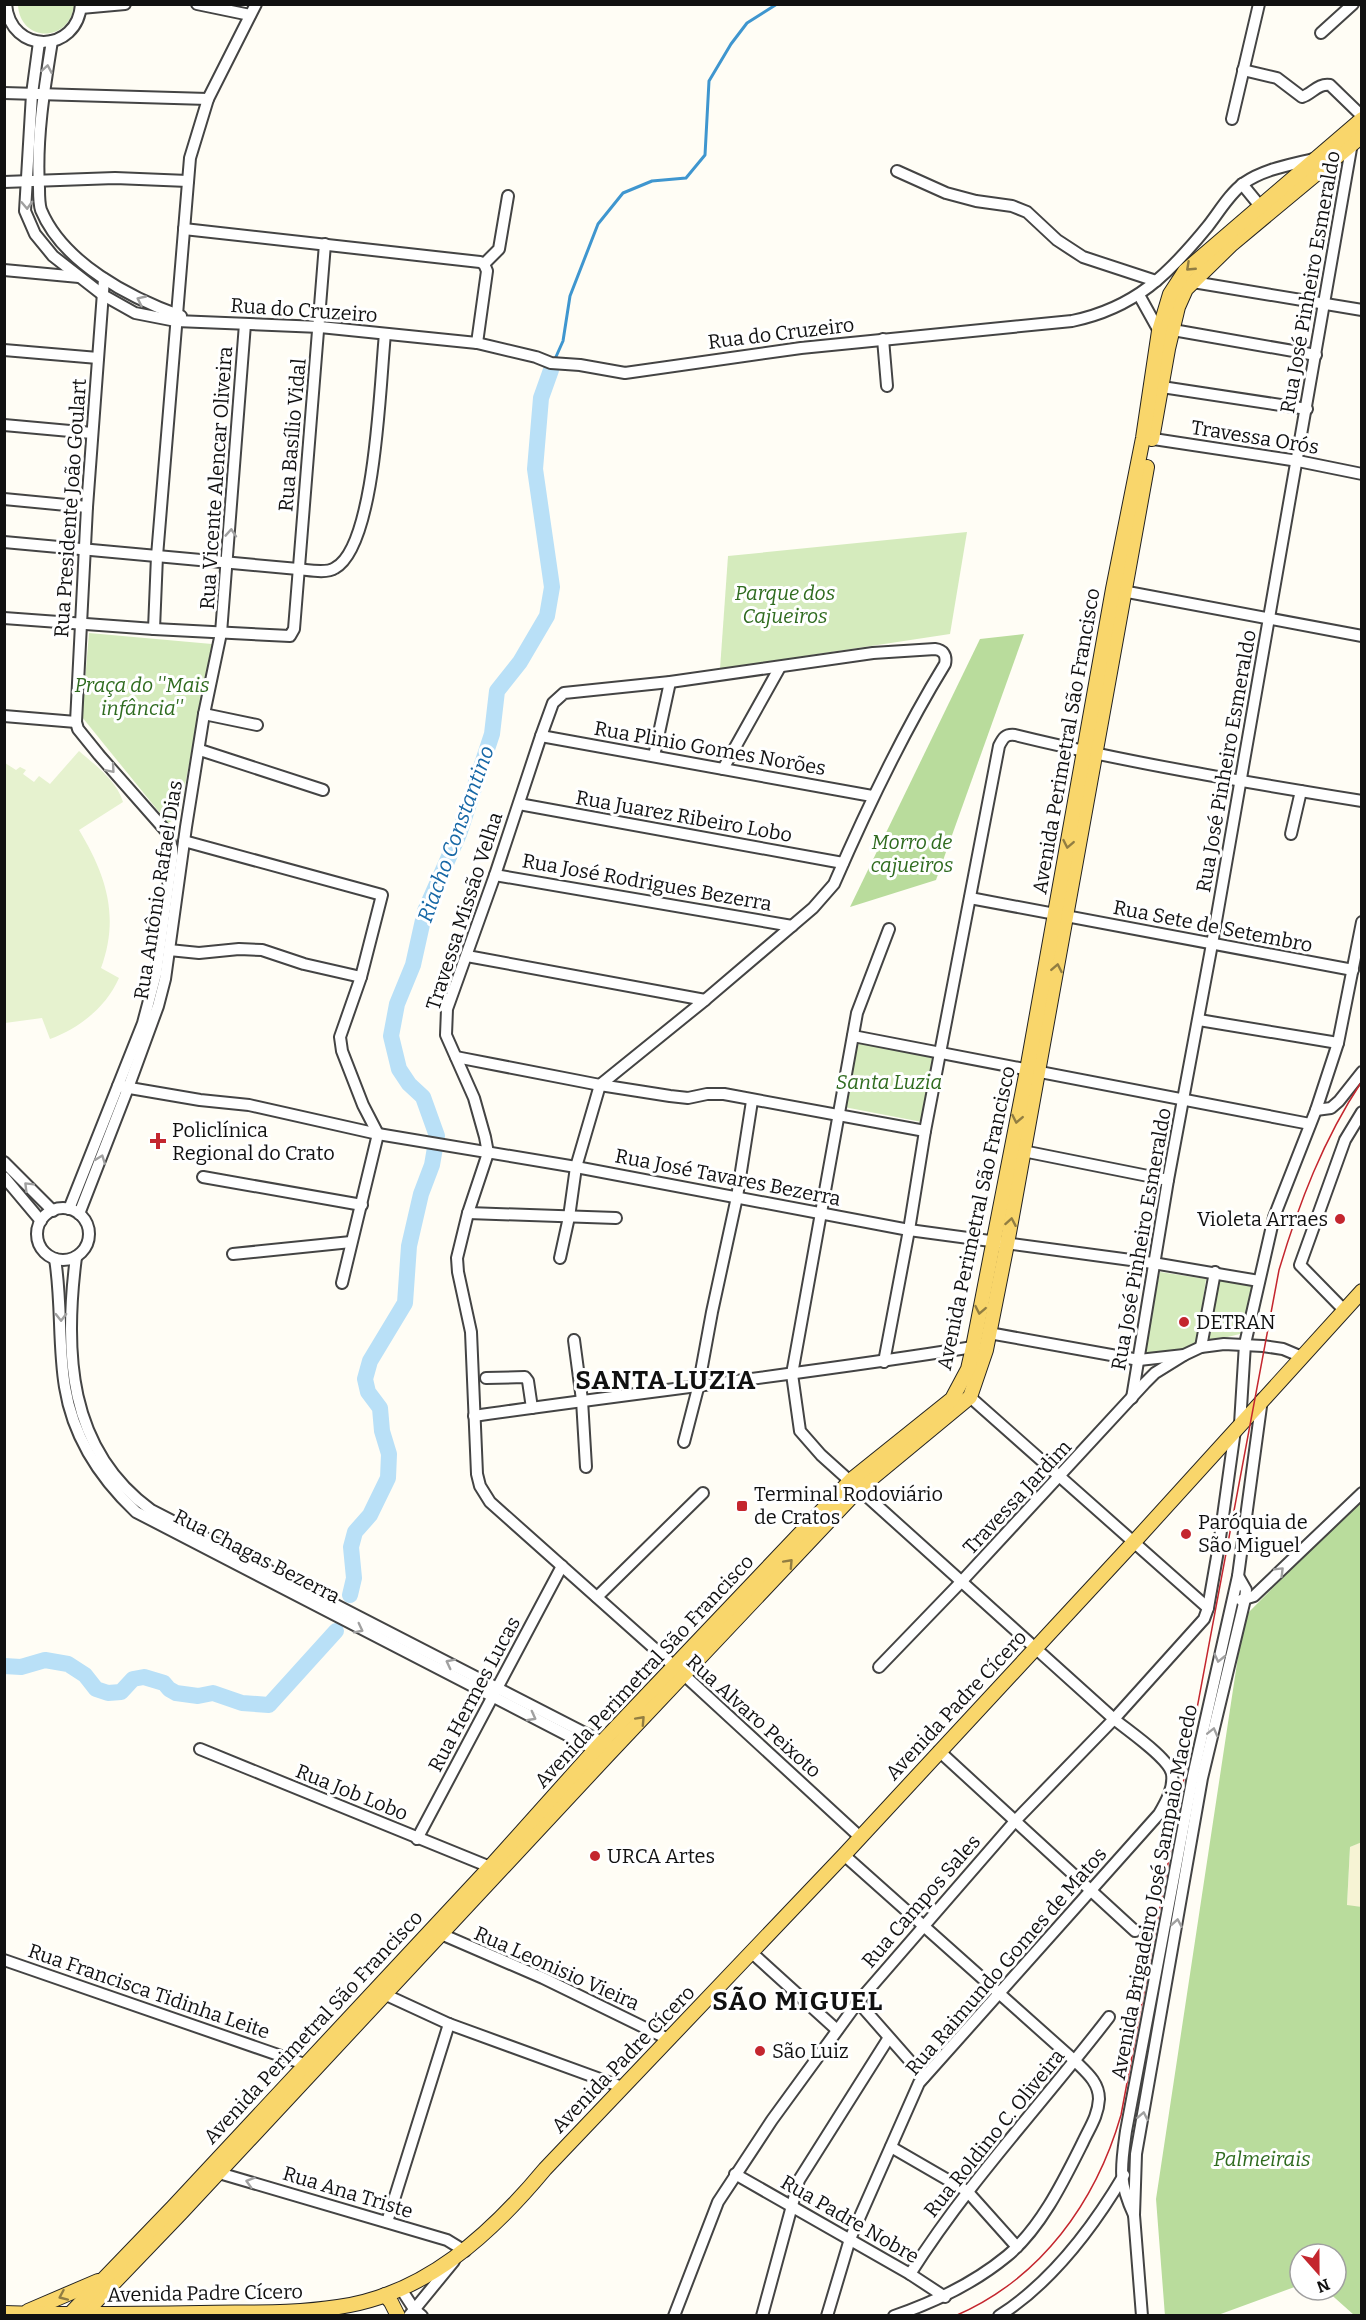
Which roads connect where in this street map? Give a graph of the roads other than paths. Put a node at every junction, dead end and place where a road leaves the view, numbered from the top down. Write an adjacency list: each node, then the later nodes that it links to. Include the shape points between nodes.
1 (6, 4): 11 (street, via 11,24 18,33)
2 (125, 4): 7 (street)
3 (197, 4): 8 (street)
4 (256, 4): 8 (street)
5 (1258, 4): 12 (street)
6 (1353, 4): 9 (street)
7 (81, 6): 10 (street, via 72,29)
8 (250, 15): 15 (street)
9 (1321, 33)
10 (52, 41): 11 (street); 14 (street, one-way to 10)
11 (39, 42): 14 (street)
12 (1243, 70): 16 (street, via 1277,78 1302,97 1319,86 1330,85); 17 (street)
13 (4, 93): 14 (street)
14 (38, 94): 15 (street); 23 (street, via 38,158)
15 (208, 99): 21 (street, via 190,158)
16 (1362, 117): 18 (main road, Avenida Perimetral São Francisco)
17 (1232, 119)
18 (1355, 136): 19 (main road, Avenida Perimetral São Francisco); 34 (main road, Avenida Perimetral São Francisco); 37 (street, Rua José Pinheiro Esmeraldo)
19 (1316, 159): 24 (street, Rua do Cruzeiro, via 1265,172); 26 (main road, Avenida Perimetral São Francisco)
20 (897, 171): 33 (street, via 946,193 1027,212 1083,257)
21 (188, 181): 23 (street, via 114,178); 27 (street)
22 (4, 182): 23 (street)
23 (33, 182): 31 (street, one-way to 31, via 25,211 35,234 53,256); 32 (street, via 40,208 53,232)
24 (1242, 184): 26 (street); 33 (street, Rua do Cruzeiro)
25 (508, 196): 29 (street, via 499,249)
26 (1260, 206): 42 (main road, Avenida Perimetral São Francisco, one-way to 42, via 1179,279 1170,294)
27 (184, 229): 28 (street); 39 (street)
28 (325, 244): 29 (street); 41 (street, Rua Basílio Vidal)
29 (484, 264): 45 (street, via 487,271)
30 (4, 270): 31 (street)
31 (80, 277): 35 (street)
32 (104, 279): 35 (street, Rua Presidente João Goulart); 39 (street, one-way to 32)
33 (1156, 281): 36 (street, Rua do Cruzeiro)
34 (1192, 282): 37 (street); 42 (main road, Avenida Perimetral São Francisco)
35 (103, 295): 39 (street, via 135,313); 48 (street, Rua Presidente João Goulart)
36 (1139, 295): 42 (street); 44 (street, Rua do Cruzeiro, via 1117,307 1072,321)
37 (1325, 304): 38 (street); 47 (street, Rua José Pinheiro Esmeraldo)
38 (1362, 310)
39 (176, 318): 40 (street, Rua do Cruzeiro); 61 (street)
40 (245, 324): 41 (street, Rua do Cruzeiro); 62 (street, Rua Vicente Alencar Oliveira, one-way to 40)
41 (320, 327): 43 (street, Rua do Cruzeiro); 63 (street, Rua Basílio Vidal)
42 (1166, 330): 47 (street); 50 (main road, Avenida Perimetral São Francisco); 54 (main road, Avenida Perimetral São Francisco)
43 (385, 334): 45 (street, Rua do Cruzeiro); 63 (street, via 370,492 357,538 337,568)
44 (883, 339): 45 (street, Rua do Cruzeiro, via 626,373 551,363); 49 (street)
45 (477, 344)
46 (4, 350): 48 (street)
47 (1316, 355): 51 (street, Rua José Pinheiro Esmeraldo)
48 (98, 358): 53 (street, Rua Presidente João Goulart)
49 (887, 386)
50 (1162, 387): 51 (street); 54 (main road, Avenida Perimetral São Francisco)
51 (1307, 409): 55 (street, Rua José Pinheiro Esmeraldo)
52 (4, 425): 53 (street)
53 (93, 433): 58 (street, Rua Presidente João Goulart)
54 (1148, 439): 55 (street, Travessa Orós); 64 (main road, Avenida Perimetral São Francisco)
55 (1298, 461): 56 (street, Travessa Orós); 66 (street, Rua José Pinheiro Esmeraldo)
56 (1362, 474)
57 (4, 499): 58 (street)
58 (87, 507): 60 (street, Rua Presidente João Goulart)
59 (4, 542): 60 (street)
60 (85, 548): 61 (street); 67 (street, Rua Presidente João Goulart)
61 (157, 556): 62 (street); 68 (street)
62 (228, 562): 63 (street); 69 (street, Rua Vicente Alencar Oliveira)
63 (298, 569): 69 (street, Rua Basílio Vidal, via 294,629 290,636)
64 (1119, 590): 66 (street); 79 (main road, Avenida Perimetral São Francisco)
65 (4, 618): 67 (street)
66 (1269, 619): 70 (street); 82 (street, Rua José Pinheiro Esmeraldo)
67 (81, 624): 68 (street); 75 (street, Rua Presidente João Goulart)
68 (154, 629): 69 (street)
69 (221, 633): 73 (street, Rua Antônio Rafael Dias)
70 (1362, 636)
71 (780, 667): 72 (street); 81 (street); 85 (street, via 873,653 938,649 945,655 945,663)
72 (670, 682): 77 (street, Travessa Missão Velha, via 571,690 553,703); 80 (street)
73 (204, 714): 76 (street); 78 (street, Rua Antônio Rafael Dias)
74 (4, 716): 75 (street)
75 (76, 722): 89 (street, Rua Antônio Rafael Dias, one-way to 89, via 99,755)
76 (257, 725)
77 (541, 736): 80 (street, Rua Plinio Gomes Norões); 87 (street, Travessa Missão Velha)
78 (200, 750): 83 (street); 88 (street, Rua Antônio Rafael Dias)
79 (1091, 753): 82 (street); 94 (street, via 1005,736 999,746); 95 (main road, Avenida Perimetral São Francisco)
80 (654, 756): 81 (street, Rua Plinio Gomes Norões)
81 (723, 769): 85 (street, Rua Plinio Gomes Norões)
82 (1241, 782): 84 (street); 100 (street, Rua José Pinheiro Esmeraldo)
83 (323, 790)
84 (1301, 791): 86 (street); 90 (street)
85 (872, 796): 92 (street)
86 (1362, 801)
87 (519, 804): 92 (street, Rua Juarez Ribeiro Lobo); 93 (street, Travessa Missão Velha)
88 (186, 827): 89 (street, via 176,834); 91 (street, Rua Antônio Rafael Dias)
89 (166, 831): 96 (street, Rua Antônio Rafael Dias, via 172,848)
90 (1291, 834)
91 (184, 841): 96 (street, Rua Antônio Rafael Dias); 103 (street, via 382,895)
92 (843, 863): 98 (street, via 827,893)
93 (495, 875): 98 (street, Rua José Rodrigues Bezerra); 102 (street, Travessa Missão Velha)
94 (970, 898): 95 (street, Rua Sete de Setembro); 109 (street)
95 (1061, 915): 100 (street, Rua Sete de Setembro); 111 (main road, Avenida Perimetral São Francisco)
96 (168, 920): 101 (street, Rua Antônio Rafael Dias); 114 (street, Rua Antônio Rafael Dias, via 151,997)
97 (1362, 922): 104 (street)
98 (792, 926): 105 (street)
99 (889, 929): 107 (street, via 862,999)
100 (1212, 944): 104 (street, Rua Sete de Setembro); 106 (street, Rua José Pinheiro Esmeraldo)
101 (169, 950): 103 (street, via 262,951); 114 (street, Rua Antônio Rafael Dias, via 158,1006)
102 (467, 956): 105 (street); 110 (street, Travessa Missão Velha, via 445,1021 446,1035)
103 (361, 977): 122 (street, via 340,1037 350,1073)
104 (1355, 977): 108 (street)
105 (705, 1000): 113 (street)
106 (1199, 1020): 108 (street); 115 (street, Rua José Pinheiro Esmeraldo)
107 (853, 1036): 109 (street); 119 (street)
108 (1338, 1043): 117 (street)
109 (941, 1051): 111 (street); 121 (street)
110 (456, 1057): 113 (street); 124 (street, Travessa Missão Velha, via 474,1098)
111 (1032, 1072): 115 (street); 123 (main road, Avenida Perimetral São Francisco); 141 (main road, Avenida Perimetral São Francisco, one-way to 141)
112 (1362, 1072): 117 (street, via 1331,1108)
113 (600, 1085): 116 (street, via 688,1098 724,1094); 126 (street)
114 (123, 1087): 122 (street, Rua José Tavares Bezerra, via 249,1105); 133 (street, Rua Antônio Rafael Dias)
115 (1183, 1100): 120 (street); 129 (street, Rua José Pinheiro Esmeraldo)
116 (752, 1101): 119 (street); 130 (street)
117 (1316, 1110): 120 (street)
118 (1362, 1112): 151 (street, via 1345,1140 1300,1265)
119 (837, 1116): 121 (street); 135 (street)
120 (1310, 1124): 148 (street, via 1274,1217)
121 (925, 1131): 139 (street)
122 (378, 1134): 124 (street, Rua José Tavares Bezerra); 131 (street)
123 (1023, 1151): 129 (street); 141 (main road, Avenida Perimetral São Francisco, one-way to 123)
124 (488, 1153): 126 (street, Rua José Tavares Bezerra); 134 (street)
125 (4, 1162): 132 (street, one-way to 125)
126 (576, 1167): 130 (street, Rua José Tavares Bezerra); 136 (street)
127 (4, 1177): 138 (street)
128 (203, 1177): 131 (street)
129 (1168, 1180): 146 (street, Rua José Pinheiro Esmeraldo)
130 (737, 1197): 135 (street, Rua José Tavares Bezerra); 163 (street)
131 (362, 1205): 140 (street)
132 (53, 1210): 133 (street); 138 (street)
133 (74, 1211): 143 (street, via 85,1220 90,1236 88,1245)
134 (468, 1213): 136 (street); 169 (street, via 457,1258 471,1332)
135 (821, 1213): 139 (street, Rua José Tavares Bezerra); 161 (street)
136 (569, 1217): 137 (street); 144 (street)
137 (616, 1218)
138 (41, 1221): 145 (street, via 39,1244)
139 (909, 1230): 141 (street, Rua José Tavares Bezerra); 160 (street)
140 (351, 1242): 142 (street); 149 (street)
141 (1000, 1243): 146 (street, Rua José Tavares Bezerra); 152 (main road, Avenida Perimetral São Francisco); 156 (main road, Avenida Perimetral São Francisco, one-way to 156)
142 (233, 1254)
143 (76, 1257): 145 (street); 189 (street, Rua Chagas Bezerra, one-way to 143, via 151,1510 126,1490 94,1446 75,1387 70,1354)
144 (560, 1258)
145 (55, 1259): 189 (street, Rua Chagas Bezerra, one-way to 189, via 69,1408 88,1454 114,1491 136,1512 157,1524)
146 (1153, 1263): 147 (street, Rua José Tavares Bezerra); 159 (street, Rua José Pinheiro Esmeraldo)
147 (1215, 1272): 148 (street, Rua José Tavares Bezerra); 155 (street)
148 (1259, 1281): 154 (street)
149 (342, 1283)
150 (1362, 1290): 151 (main road, Avenida Padre Cícero)
151 (1344, 1310): 158 (main road, Avenida Padre Cícero)
152 (989, 1333): 156 (main road, Avenida Perimetral São Francisco); 159 (street, Travessa Jardim)
153 (574, 1340): 167 (street)
154 (1245, 1344): 155 (street, Travessa Jardim); 158 (street, Travessa Jardim, via 1283,1349); 170 (street)
155 (1201, 1347): 157 (street, Travessa Jardim)
156 (980, 1348): 160 (street); 164 (main road, Avenida Perimetral São Francisco); 171 (main road, Avenida Perimetral São Francisco, via 956,1394)
157 (1184, 1355): 159 (street, Travessa Jardim); 165 (street, Travessa Jardim, via 1155,1374)
158 (1302, 1357): 166 (main road, Avenida Padre Cícero)
159 (1139, 1360): 165 (street, Rua José Pinheiro Esmeraldo)
160 (884, 1362): 161 (street)
161 (792, 1374): 163 (street); 175 (street, via 800,1431)
162 (486, 1378): 168 (street, via 525,1377)
163 (698, 1388): 167 (street); 172 (street)
164 (970, 1397): 171 (main road, Avenida Perimetral São Francisco); 174 (street)
165 (1132, 1398): 174 (street, Travessa Jardim)
166 (1262, 1399): 170 (main road, Avenida Padre Cícero); 180 (street, Avenida Brigadeiro José Sampaio Macedo)
167 (582, 1400): 168 (street); 173 (street)
168 (532, 1408): 169 (street)
169 (474, 1416): 179 (street, Rua Alvaro Peixoto, via 480,1486 490,1502)
170 (1237, 1427): 178 (main road, Avenida Padre Cícero); 185 (street)
171 (924, 1429): 175 (main road, Avenida Perimetral São Francisco)
172 (684, 1442)
173 (586, 1467)
174 (1060, 1477): 178 (street); 181 (street, Travessa Jardim)
175 (855, 1484): 181 (street); 188 (main road, Avenida Perimetral São Francisco)
176 (703, 1493): 182 (street)
177 (1362, 1493): 183 (street, one-way to 177, via 1254,1596)
178 (1134, 1542): 185 (street); 186 (main road, Avenida Padre Cícero)
179 (562, 1566): 182 (street, Rua Alvaro Peixoto); 189 (street, Rua Hermes Lucas)
180 (1238, 1576): 183 (street, Avenida Brigadeiro José Sampaio Macedo, via 1246,1590); 184 (street, Avenida Brigadeiro José Sampaio Macedo)
181 (962, 1581): 186 (street); 187 (street, Travessa Jardim)
182 (597, 1597): 188 (street, Rua Alvaro Peixoto)
183 (1245, 1599): 184 (street); 199 (street, Avenida Brigadeiro José Sampaio Macedo, one-way to 183)
184 (1232, 1601): 199 (street, Avenida Brigadeiro José Sampaio Macedo, one-way to 199, via 1193,1776)
185 (1208, 1608): 190 (street, Rua Campos Sales, via 1198,1628)
186 (1036, 1648): 190 (street); 193 (main road, Avenida Padre Cícero)
187 (879, 1667)
188 (679, 1671): 192 (main road, Avenida Perimetral São Francisco); 195 (street, Rua Alvaro Peixoto)
189 (496, 1692): 192 (street, Rua Chagas Bezerra); 196 (street, Rua Hermes Lucas)
190 (1114, 1719): 194 (street, Rua Campos Sales); 200 (street, Rua Raimundo Gomes de Matos, via 1168,1765 1172,1774 1170,1793 1159,1814)
191 (200, 1749): 196 (street, Rua Job Lobo)
192 (605, 1749): 198 (main road, Avenida Perimetral São Francisco); 203 (main road, Avenida Perimetral São Francisco)
193 (939, 1751): 194 (street); 195 (main road, Avenida Padre Cícero)
194 (1016, 1820): 200 (street); 201 (street, Rua Campos Sales)
195 (860, 1838): 197 (main road, Avenida Padre Cícero)
196 (417, 1839): 198 (street, Rua Job Lobo)
197 (844, 1855): 201 (street); 204 (main road, Avenida Padre Cícero)
198 (490, 1866): 203 (main road, Avenida Perimetral São Francisco)
199 (1181, 1867): 219 (street, Avenida Brigadeiro José Sampaio Macedo, one-way to 199); 222 (street, Avenida Brigadeiro José Sampaio Macedo, via 1126,2131)
200 (1092, 1889): 202 (street); 206 (street, Rua Raimundo Gomes de Matos)
201 (923, 1925): 206 (street); 208 (street, Rua Campos Sales)
202 (1136, 1931)
203 (436, 1932): 207 (main road, Avenida Perimetral São Francisco); 212 (street, Rua Leonisio Vieira, via 543,1978); 215 (main road, Avenida Perimetral São Francisco)
204 (751, 1952): 211 (street); 212 (main road, Avenida Padre Cícero)
205 (4, 1960): 215 (street, Rua Francisca Tidinha Leite)
206 (999, 1992): 214 (street); 216 (street, Rua Raimundo Gomes de Matos)
207 (384, 1994): 210 (street); 215 (main road, Avenida Perimetral São Francisco)
208 (858, 2002): 211 (street, Rua Campos Sales); 213 (street)
209 (1109, 2017): 214 (street, Rua Roldino C. Oliveira)
210 (448, 2024): 217 (street); 227 (street)
211 (837, 2030): 221 (street, Rua Campos Sales)
212 (668, 2039): 217 (main road, Avenida Padre Cícero)
213 (888, 2039): 216 (street); 224 (street, via 799,2180)
214 (1075, 2061): 223 (street, Rua Roldino C. Oliveira); 229 (street, via 1096,2085 1097,2116 1061,2187)
215 (311, 2066): 220 (main road, Avenida Perimetral São Francisco); 225 (main road, Avenida Perimetral São Francisco)
216 (924, 2077): 218 (street, Rua Raimundo Gomes de Matos)
217 (622, 2087): 230 (main road, Avenida Padre Cícero, via 514,2206)
218 (891, 2147): 223 (street); 228 (street, Rua Raimundo Gomes de Matos)
219 (1136, 2154): 222 (street); 226 (street, Avenida Brigadeiro José Sampaio Macedo)
220 (219, 2173): 225 (main road, Avenida Perimetral São Francisco); 227 (street, Rua Ana Triste, one-way to 220)
221 (735, 2174): 224 (street, Rua Padre Nobre); 242 (street, Rua Campos Sales, via 718,2202)
222 (1121, 2179): 226 (street, Avenida Brigadeiro José Sampaio Macedo); 246 (street, via 1046,2281)
223 (967, 2191): 229 (street); 231 (street, Rua Roldino C. Oliveira)
224 (791, 2206): 228 (street, Rua Padre Nobre); 243 (street)
225 (177, 2210): 232 (main road, Avenida Perimetral São Francisco); 238 (main road, Avenida Perimetral São Francisco)
226 (1134, 2215): 247 (street, Avenida Brigadeiro José Sampaio Macedo)
227 (387, 2222): 230 (street, Rua Ana Triste, via 447,2240)
228 (850, 2239): 231 (street, Rua Padre Nobre); 244 (street, Rua Raimundo Gomes de Matos)
229 (1017, 2247): 235 (street, via 988,2271)
230 (462, 2254): 233 (main road, Avenida Padre Cícero); 239 (street)
231 (910, 2274): 235 (street, Rua Padre Nobre)
232 (104, 2278): 237 (main road, one-way to 237); 240 (main road, Avenida Perimetral São Francisco)
233 (401, 2289): 234 (main road, Avenida Padre Cícero); 239 (street)
234 (384, 2295): 238 (main road, Avenida Padre Cícero, via 306,2311); 241 (main road)
235 (945, 2297): 245 (street)
236 (4, 2313): 237 (main road, Avenida Padre Cícero)
237 (23, 2313): 240 (main road, Avenida Padre Cícero)
238 (84, 2314): 240 (main road, Avenida Padre Cícero)
239 (415, 2314)
240 (69, 2315)
241 (398, 2316)
242 (674, 2316)
243 (762, 2316)
244 (827, 2316)
245 (894, 2316)
246 (999, 2316)
247 (1142, 2316)

